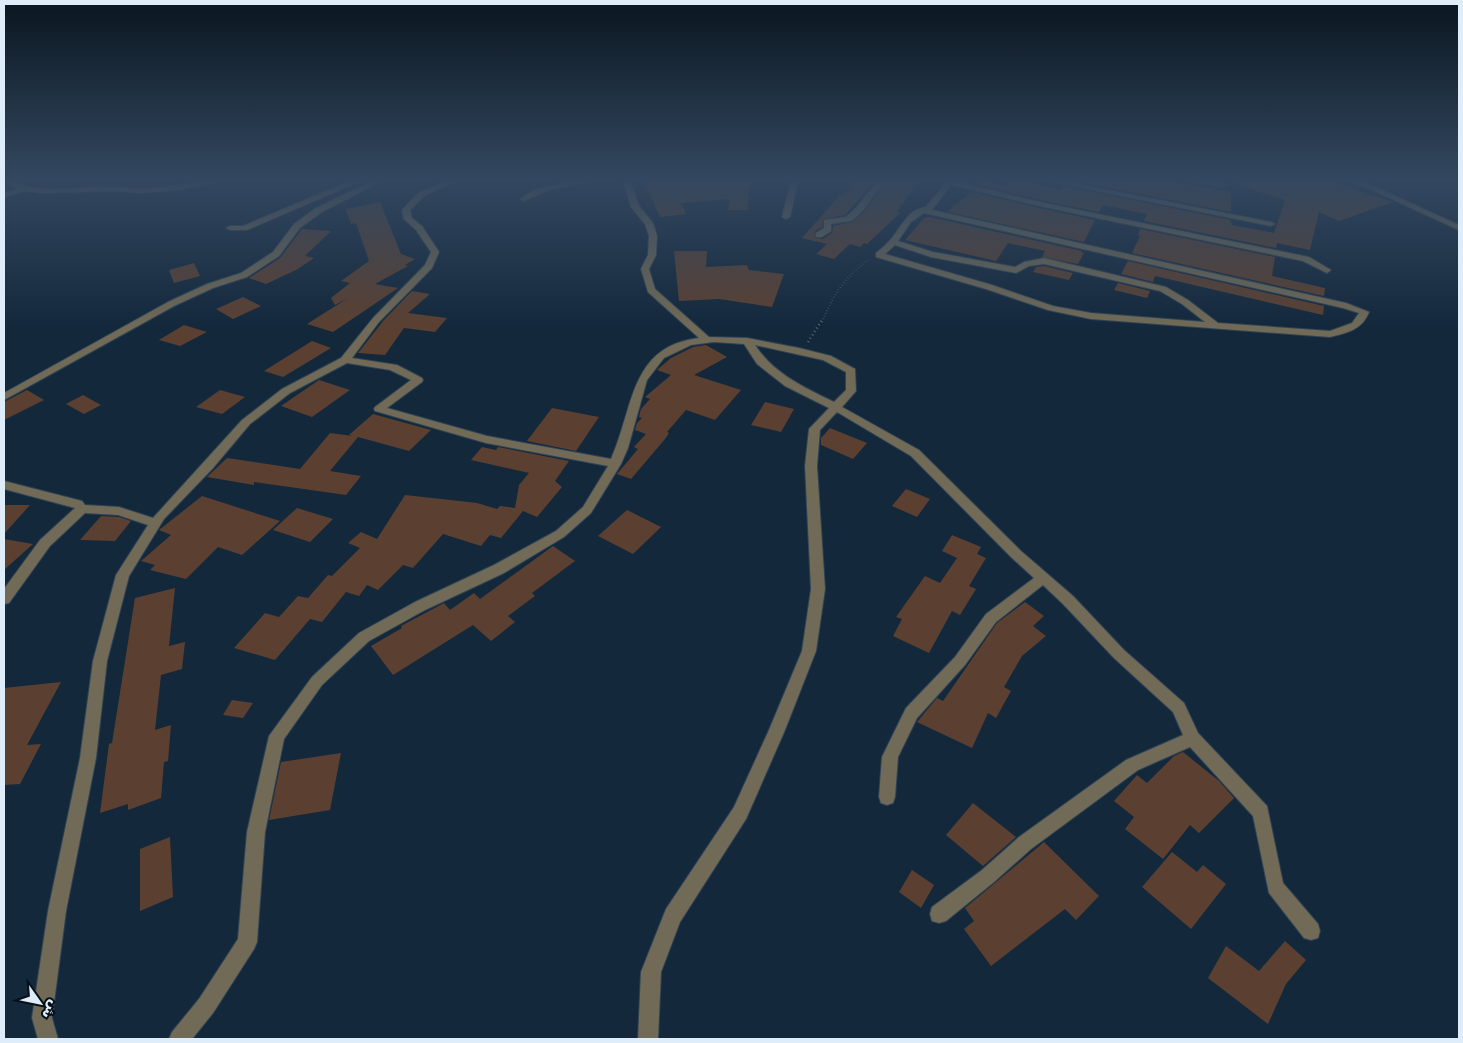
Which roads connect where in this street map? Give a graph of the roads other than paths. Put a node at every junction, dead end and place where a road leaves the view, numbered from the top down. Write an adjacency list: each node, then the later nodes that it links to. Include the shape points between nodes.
1 (294, 230): 15 (street, via 276,254 244,275 171,304)
2 (420, 230): 14 (street, via 436,252 429,266 376,320)
3 (651, 230): 12 (street, via 652,255 645,269 651,290)
4 (827, 230): 8 (street)
5 (901, 230): 9 (street)
6 (1007, 230): 11 (street, via 1364,312 1362,320 1348,330 1330,334)
7 (1164, 230): 10 (street, via 1306,259)
8 (819, 235)
9 (894, 242): 11 (street, via 931,254 989,266 1016,270 1044,261 1163,289); 11 (street, via 879,255 1050,308 1091,316)
10 (1328, 270)
11 (1216, 326)
12 (707, 340): 13 (street); 17 (street, via 689,342 660,356 642,380)
13 (747, 341): 16 (street, via 761,362 789,384); 16 (street, via 827,358 851,371 851,391)
14 (345, 360): 17 (street, via 390,367 418,380 379,409 486,439); 20 (street, via 286,391 246,422)
15 (4, 397)
16 (835, 407): 21 (street, via 915,453); 29 (street, via 815,429 810,466 818,589 809,650 740,813 673,916 652,972)
17 (615, 464): 28 (street, via 587,510 560,534 499,569 364,637 312,689 277,736 256,832 247,942 206,1006)
18 (4, 485): 19 (street, via 78,504)
19 (82, 509): 20 (street, via 119,511); 22 (street, via 45,543)
20 (155, 524): 27 (street, via 123,576 100,661 88,758 57,911 42,1018)
21 (1043, 578): 23 (street, via 1179,708); 24 (street, via 991,618 960,661 911,713 890,757)
22 (4, 599)
23 (1192, 738): 25 (street, via 1132,765 1025,844); 26 (street, via 1261,812 1275,886)
24 (887, 797)
25 (939, 914)
26 (1311, 931)
27 (48, 1039)
28 (180, 1039)
29 (648, 1039)

